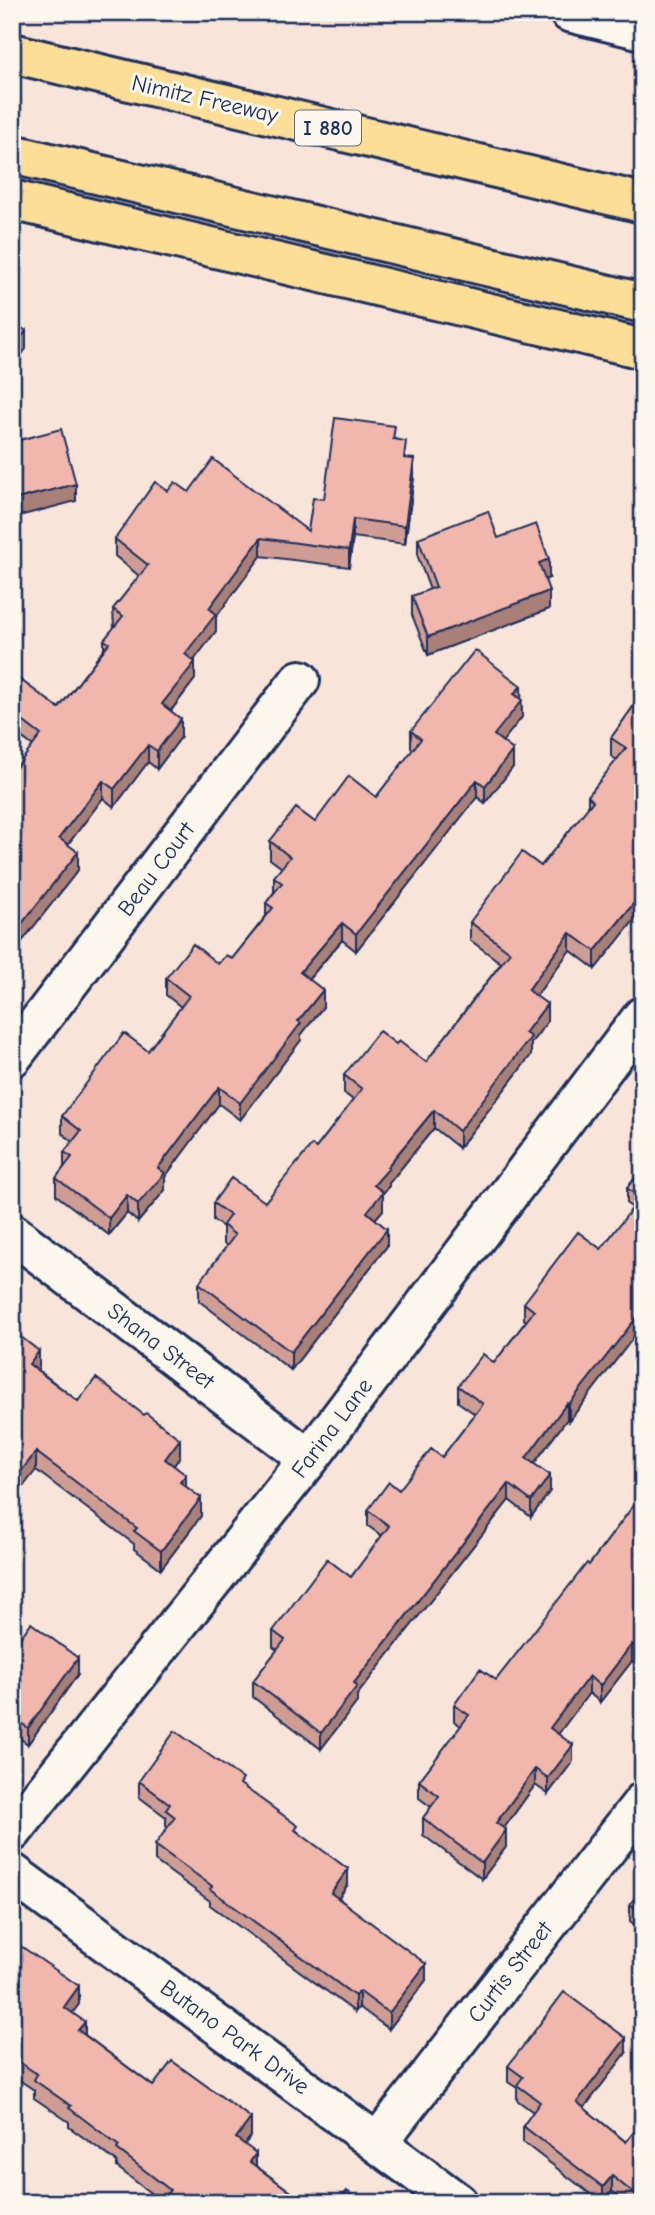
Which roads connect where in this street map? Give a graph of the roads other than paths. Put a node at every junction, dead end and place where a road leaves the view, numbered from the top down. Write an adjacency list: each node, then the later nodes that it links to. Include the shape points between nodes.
1 (569, 12): 2 (street)
2 (643, 30)
3 (12, 53): 6 (highway, Nimitz Freeway / I 880)
4 (12, 154): 7 (highway)
5 (12, 200): 8 (highway)
6 (643, 203)
7 (643, 303)
8 (643, 349)
9 (300, 680): 11 (street, Beau Court)
10 (643, 1016): 13 (street, Farina Lane)
11 (12, 1057)
12 (12, 1233): 13 (street, Shana Street)
13 (309, 1459): 15 (street, Farina Lane)
14 (643, 1802): 17 (street, Curtis Street)
15 (12, 1832)
16 (12, 1872): 17 (street, Butano Park Drive)
17 (378, 2142): 18 (street, Butano Park Drive)
18 (458, 2203)

